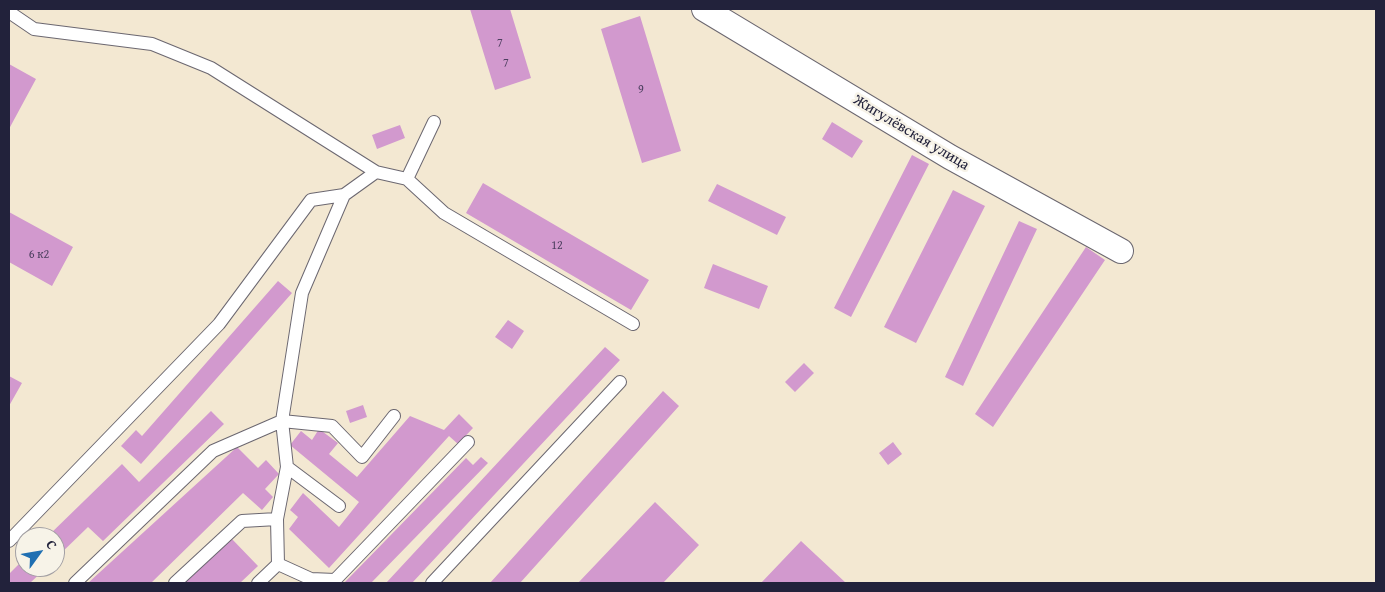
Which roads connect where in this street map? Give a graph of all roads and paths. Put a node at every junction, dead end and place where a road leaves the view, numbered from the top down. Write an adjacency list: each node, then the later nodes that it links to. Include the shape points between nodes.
1 (704, 9): 7 (street, Жигулёвская улица, via 950,157)
2 (9, 12): 4 (lane, via 34,29 152,44 211,68)
3 (434, 122): 5 (lane)
4 (376, 172): 5 (lane); 6 (lane)
5 (407, 179): 8 (lane, via 444,213)
6 (344, 195): 11 (lane, via 302,293); 16 (lane, via 311,200 219,324)
7 (1121, 250)
8 (632, 324)
9 (620, 382): 22 (lane)
10 (394, 416): 11 (lane, via 362,457 332,426)
11 (282, 421): 13 (lane); 19 (lane, via 213,451)
12 (468, 442): 18 (lane, via 335,580)
13 (287, 467): 14 (lane); 15 (lane)
14 (339, 506)
15 (277, 519): 17 (lane); 20 (lane, via 242,521)
16 (9, 541)
17 (278, 564): 18 (lane); 21 (lane)
18 (310, 581)
19 (75, 583)
20 (175, 583)
21 (258, 583)
22 (432, 583)

